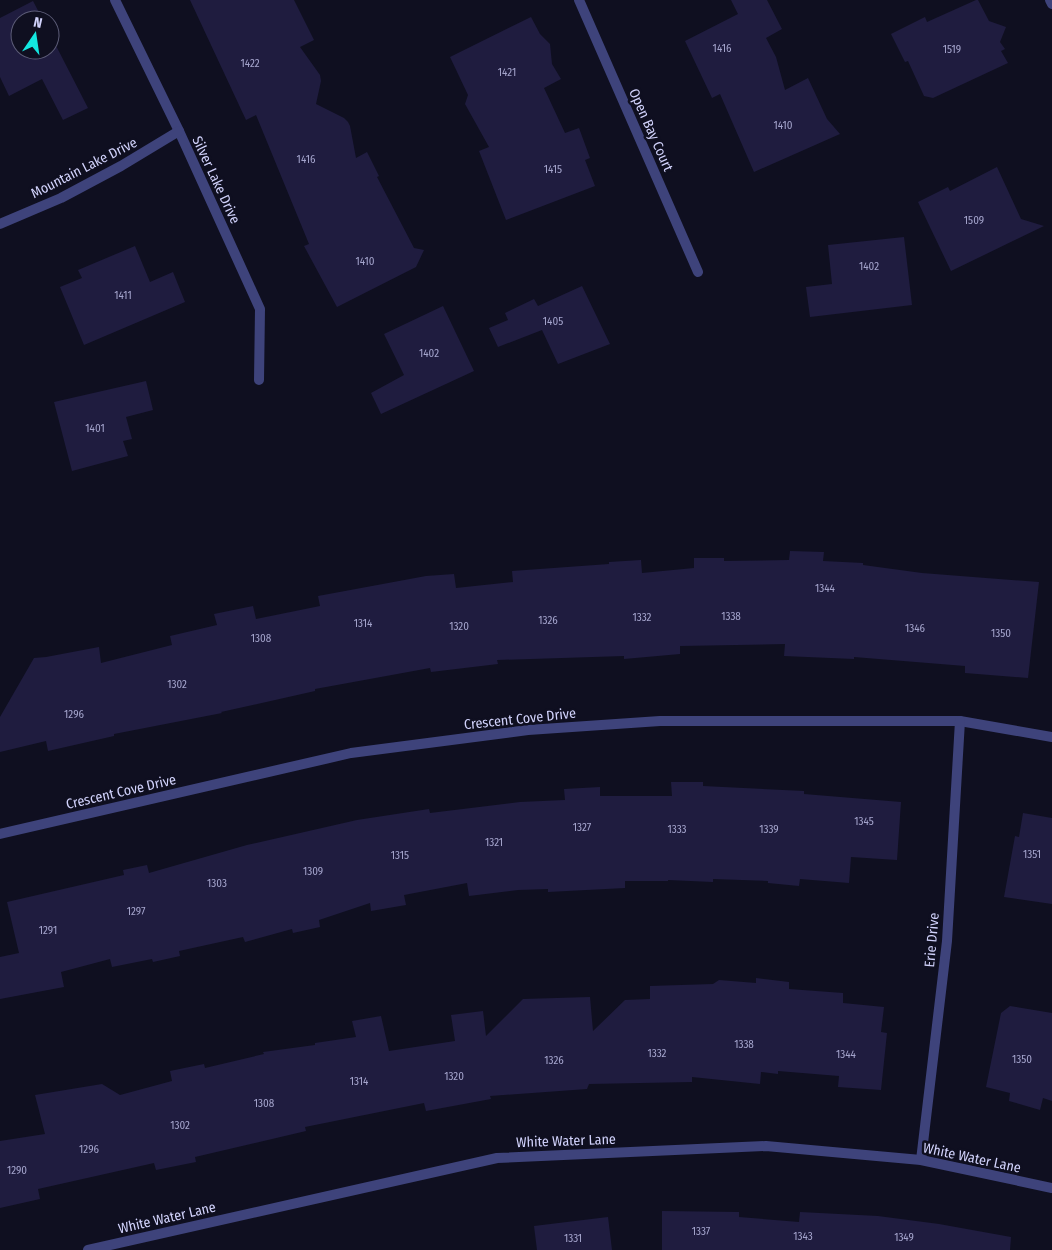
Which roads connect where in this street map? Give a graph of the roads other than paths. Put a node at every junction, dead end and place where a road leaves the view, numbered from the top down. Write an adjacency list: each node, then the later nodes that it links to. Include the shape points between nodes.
1 (115, 0): 5 (street, Silver Lake Drive)
2 (579, 0): 7 (street, Open Bay Court)
3 (1050, 0): 4 (street)
4 (1052, 4)
5 (179, 131): 6 (street, Mountain Lake Drive, via 78,189); 8 (street, Silver Lake Drive, via 260,309)
6 (0, 224)
7 (698, 272)
8 (259, 380)
9 (960, 721): 10 (street, Crescent Cove Drive); 11 (street, Crescent Cove Drive, via 660,721 528,730 351,753); 12 (street, Erie Drive, via 947,941)
10 (1052, 737)
11 (0, 834)
12 (921, 1160): 13 (street, White Water Lane); 14 (street, White Water Lane, via 766,1146 497,1158)
13 (1052, 1188)
14 (88, 1250)

